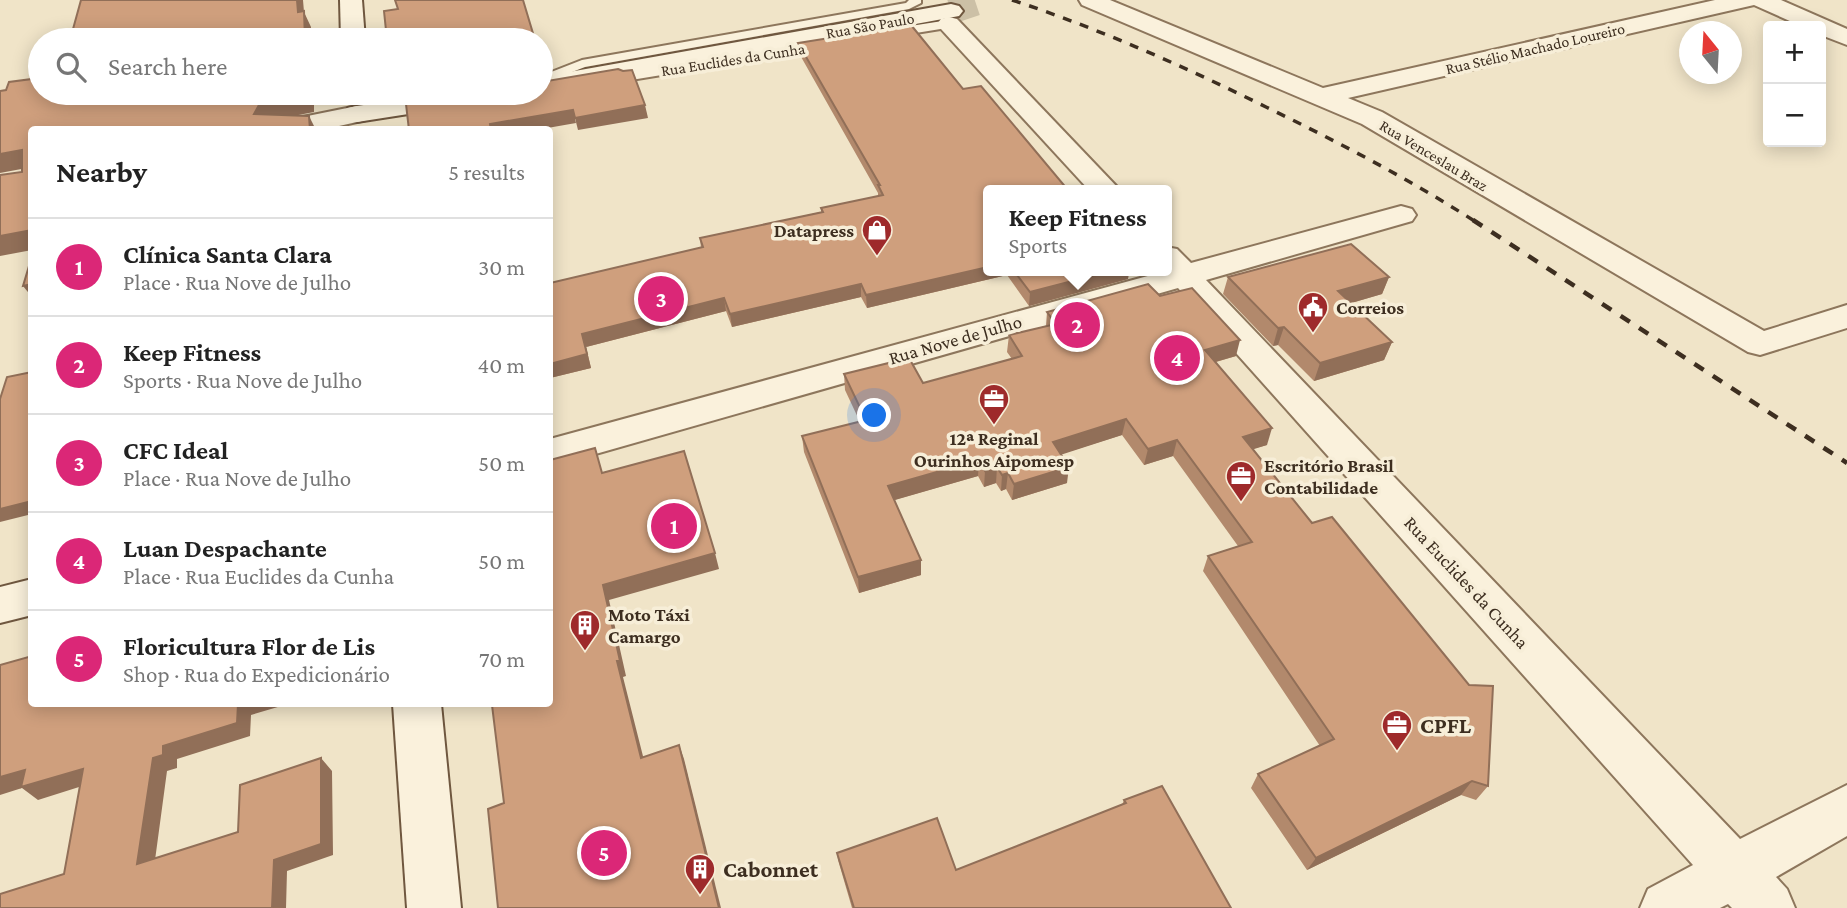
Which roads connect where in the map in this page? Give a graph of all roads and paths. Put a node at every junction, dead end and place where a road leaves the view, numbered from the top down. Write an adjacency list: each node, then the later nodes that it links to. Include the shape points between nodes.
1 (351, 0): 6 (street)
2 (915, 0): 8 (lane, via 909,5 582,64)
3 (1090, 0): 10 (street, Rua Venceslau Braz)
4 (1746, 0): 10 (street, Rua Stélio Machado Loureiro)
5 (1762, 0): 7 (street)
6 (352, 28)
7 (1847, 38)
8 (553, 78)
9 (553, 82): 14 (street, Rua São Paulo, via 950,17)
10 (1324, 96): 18 (street, Rua Venceslau Braz, via 1372,118 1760,344)
11 (407, 105): 12 (street)
12 (357, 112): 13 (street)
13 (296, 126)
14 (1101, 185)
15 (1401, 215): 16 (street, Rua Nove de Julho)
16 (1175, 265): 24 (street, Rua Euclides da Cunha)
17 (1138, 276): 19 (street, Rua Nove de Julho)
18 (1847, 316)
19 (553, 452)
20 (28, 598): 21 (street)
21 (0, 606)
22 (417, 707): 25 (street)
23 (1847, 809): 24 (street)
24 (1752, 890): 26 (street)
25 (435, 908)
26 (1667, 908)

